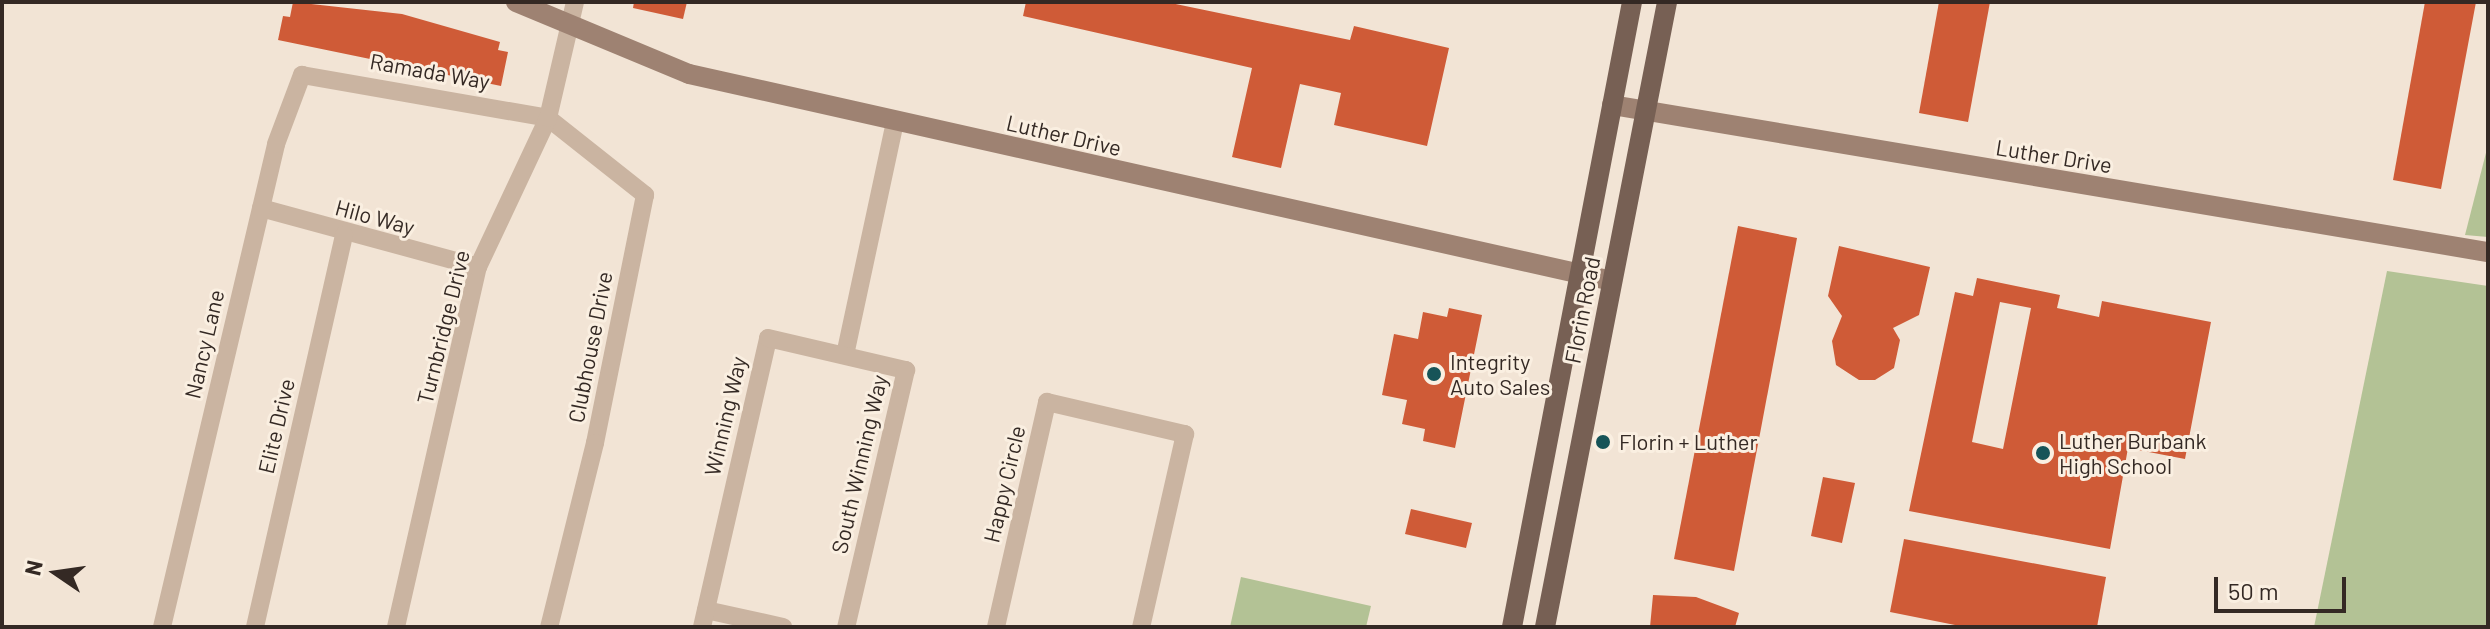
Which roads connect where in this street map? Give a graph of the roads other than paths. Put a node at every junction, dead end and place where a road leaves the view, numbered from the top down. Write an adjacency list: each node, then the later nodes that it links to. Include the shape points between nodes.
1 (516, 2): 5 (street, Luther Drive)
2 (575, 2): 5 (street, Turnbridge Drive)
3 (1632, 2): 7 (main road, Florin Road)
4 (1667, 2): 8 (main road, Florin Road)
5 (570, 25): 9 (street, Turnbridge Drive); 10 (street, Luther Drive, via 689,74)
6 (302, 75): 9 (street, Ramada Way); 11 (street, Nancy Lane, via 276,144)
7 (1612, 105): 8 (street, Luther Drive); 15 (main road, Florin Road)
8 (1647, 110): 13 (street, Luther Drive); 16 (main road, Florin Road)
9 (548, 118): 14 (street, Turnbridge Drive); 22 (street, Clubhouse Drive, via 645,195 595,443)
10 (895, 122): 15 (street, Luther Drive); 17 (street)
11 (261, 208): 12 (street, Hilo Way); 19 (street, Nancy Lane)
12 (344, 235): 14 (street, Hilo Way); 20 (street, Elite Drive)
13 (2488, 252)
14 (478, 267): 21 (street, Turnbridge Drive)
15 (1579, 275): 16 (street, Luther Drive); 27 (main road, Florin Road)
16 (1612, 281): 28 (main road, Florin Road)
17 (845, 355): 18 (street, Winning Way, via 768,338); 24 (street, South Winning Way, via 906,370)
18 (704, 619): 23 (street)
19 (162, 627)
20 (255, 627)
21 (396, 627)
22 (549, 627)
23 (783, 627)
24 (846, 627)
25 (996, 627): 26 (street, Happy Circle, via 1047,402 1185,434)
26 (1141, 627)
27 (1512, 627)
28 (1545, 627)

